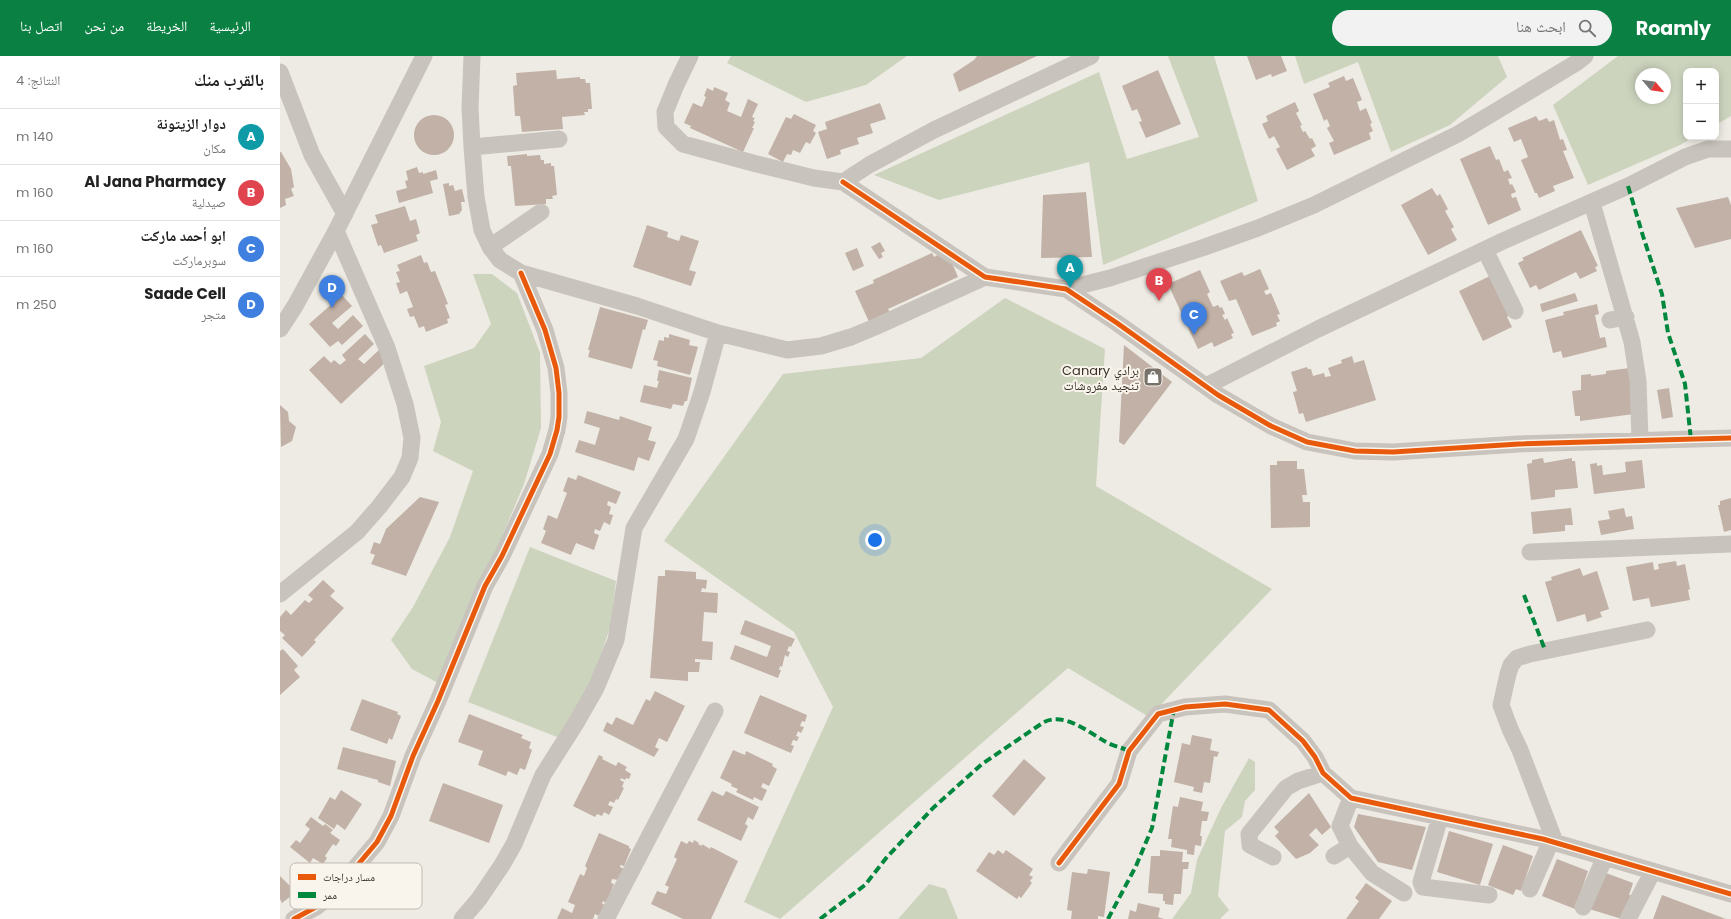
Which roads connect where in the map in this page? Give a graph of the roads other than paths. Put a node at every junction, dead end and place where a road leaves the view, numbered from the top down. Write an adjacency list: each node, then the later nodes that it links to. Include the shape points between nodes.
1 (424, 56): 13 (street)
2 (472, 56): 8 (street)
3 (690, 56): 10 (street, via 666,112 666,127 682,144 814,178)
4 (1091, 56): 10 (street, via 934,130 868,165)
5 (1585, 56): 19 (street, via 1458,134 1314,205 1202,248 1110,278)
6 (280, 72): 13 (street, via 312,155)
7 (559, 139): 8 (street)
8 (472, 147): 15 (street, via 476,197 482,230)
9 (1731, 149): 11 (street, via 1708,149 1685,157)
10 (843, 182): 18 (street)
11 (1592, 203): 16 (street); 25 (street, via 1618,319 1632,342 1638,381)
12 (541, 212): 15 (street)
13 (345, 214): 14 (street)
14 (336, 231): 21 (street); 28 (street, via 387,348 405,404 412,438 410,458 402,477 357,532)
15 (490, 247): 17 (street, via 500,260)
16 (1485, 250): 20 (street); 23 (street, via 1312,332)
17 (521, 273): 22 (street, via 637,306); 39 (street, via 545,330 556,368 560,393 557,430 550,454 485,586 413,756 391,816 377,842)
18 (985, 277): 19 (street); 22 (street, via 875,327 821,346 787,350)
19 (1066, 289): 23 (street)
20 (1515, 311)
21 (280, 329)
22 (718, 333): 49 (street, via 686,439 634,528 616,640 596,688 543,775 517,837 502,865)
23 (1206, 386): 25 (street, via 1271,426 1308,442 1355,451 1393,452)
24 (1731, 438): 25 (street)
25 (1640, 440)
26 (1731, 544): 27 (street)
27 (1530, 552)
28 (280, 594)
29 (1646, 630): 34 (street, via 1517,658 1508,674 1501,706 1520,750)
30 (715, 711): 50 (street)
31 (1323, 773): 32 (street); 37 (street, via 1286,788 1249,834 1250,845); 40 (street, via 1303,741 1269,710 1225,704 1185,707 1158,714 1129,751 1119,784)
32 (1351, 798): 33 (street); 35 (street, via 1340,826)
33 (1440, 817): 34 (street); 45 (street, via 1421,882 1423,887)
34 (1553, 842): 38 (street); 42 (street)
35 (1350, 846): 36 (street); 43 (street, via 1372,873)
36 (1334, 856)
37 (1273, 857)
38 (1605, 857): 41 (street); 46 (street)
39 (359, 863)
40 (1059, 864)
41 (1658, 873): 44 (street); 51 (street); 52 (street)
42 (1530, 889)
43 (1404, 893)
44 (1731, 894)
45 (1489, 895)
46 (1583, 907)
47 (312, 909): 48 (street)
48 (294, 919)
49 (462, 919)
50 (606, 919)
51 (1628, 919)
52 (1640, 919)

